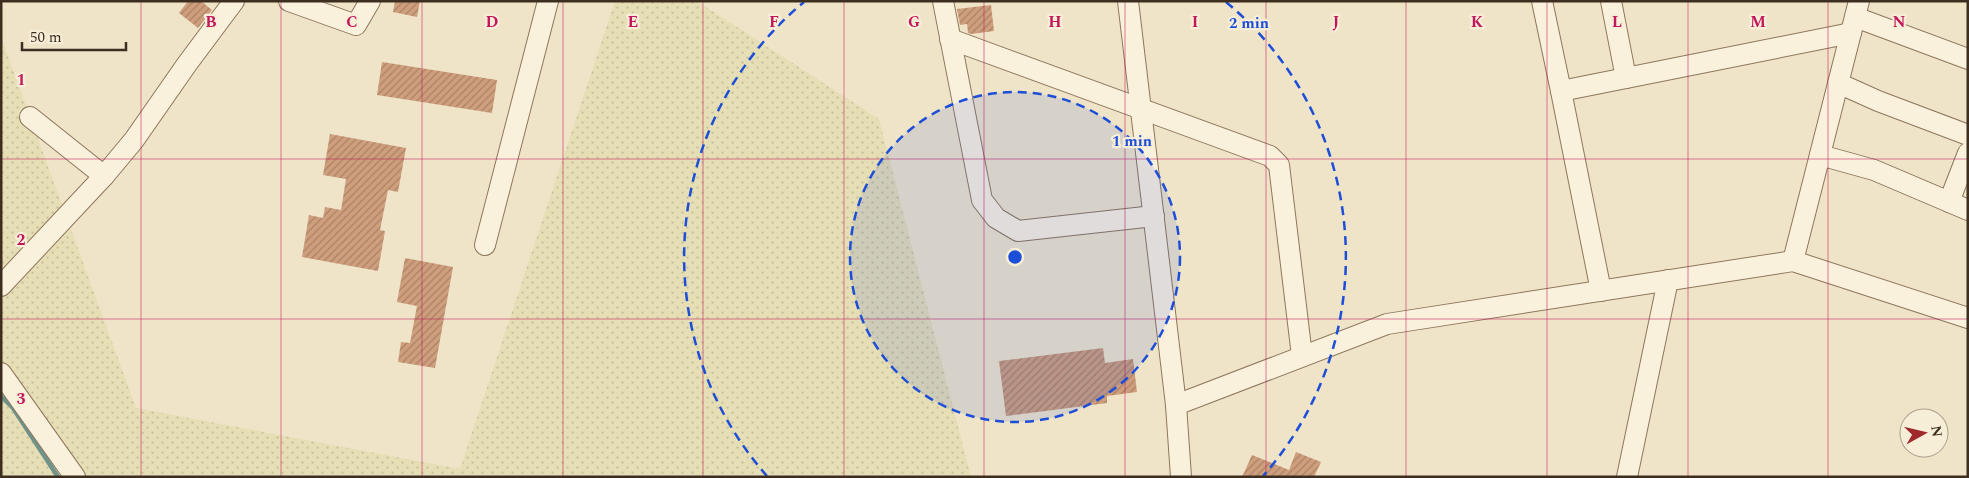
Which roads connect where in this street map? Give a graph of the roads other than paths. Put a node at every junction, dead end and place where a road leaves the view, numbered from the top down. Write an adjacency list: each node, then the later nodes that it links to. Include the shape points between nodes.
1 (234, 1): 20 (street, via 134,140)
2 (289, 1): 3 (street, via 356,25)
3 (370, 1)
4 (548, 1): 24 (street)
5 (943, 1): 10 (street)
6 (1128, 1): 15 (street)
7 (1542, 1): 14 (street)
8 (1611, 1): 12 (street)
9 (1855, 17): 11 (street); 12 (street); 13 (street)
10 (950, 39): 15 (street); 23 (street, via 982,200 996,218 1018,231)
11 (1968, 59)
12 (1626, 78): 14 (street)
13 (1838, 83): 17 (street); 19 (street)
14 (1562, 91): 28 (street)
15 (1141, 109): 23 (street); 30 (street, via 1270,156 1279,165)
16 (30, 117): 20 (street)
17 (1968, 135)
18 (1968, 153): 21 (street)
19 (1820, 155): 21 (street, via 1874,170); 25 (street)
20 (104, 176): 27 (street)
21 (1949, 202): 22 (street)
22 (1968, 210)
23 (1154, 216): 32 (street)
24 (485, 245)
25 (1793, 261): 26 (street); 29 (street)
26 (1668, 280): 28 (street); 35 (street)
27 (1, 286)
28 (1601, 291): 30 (street, via 1387,324)
29 (1968, 318)
30 (1302, 356): 32 (street)
31 (1, 373): 33 (street)
32 (1176, 405): 34 (street)
33 (75, 477)
34 (1181, 477)
35 (1627, 477)

